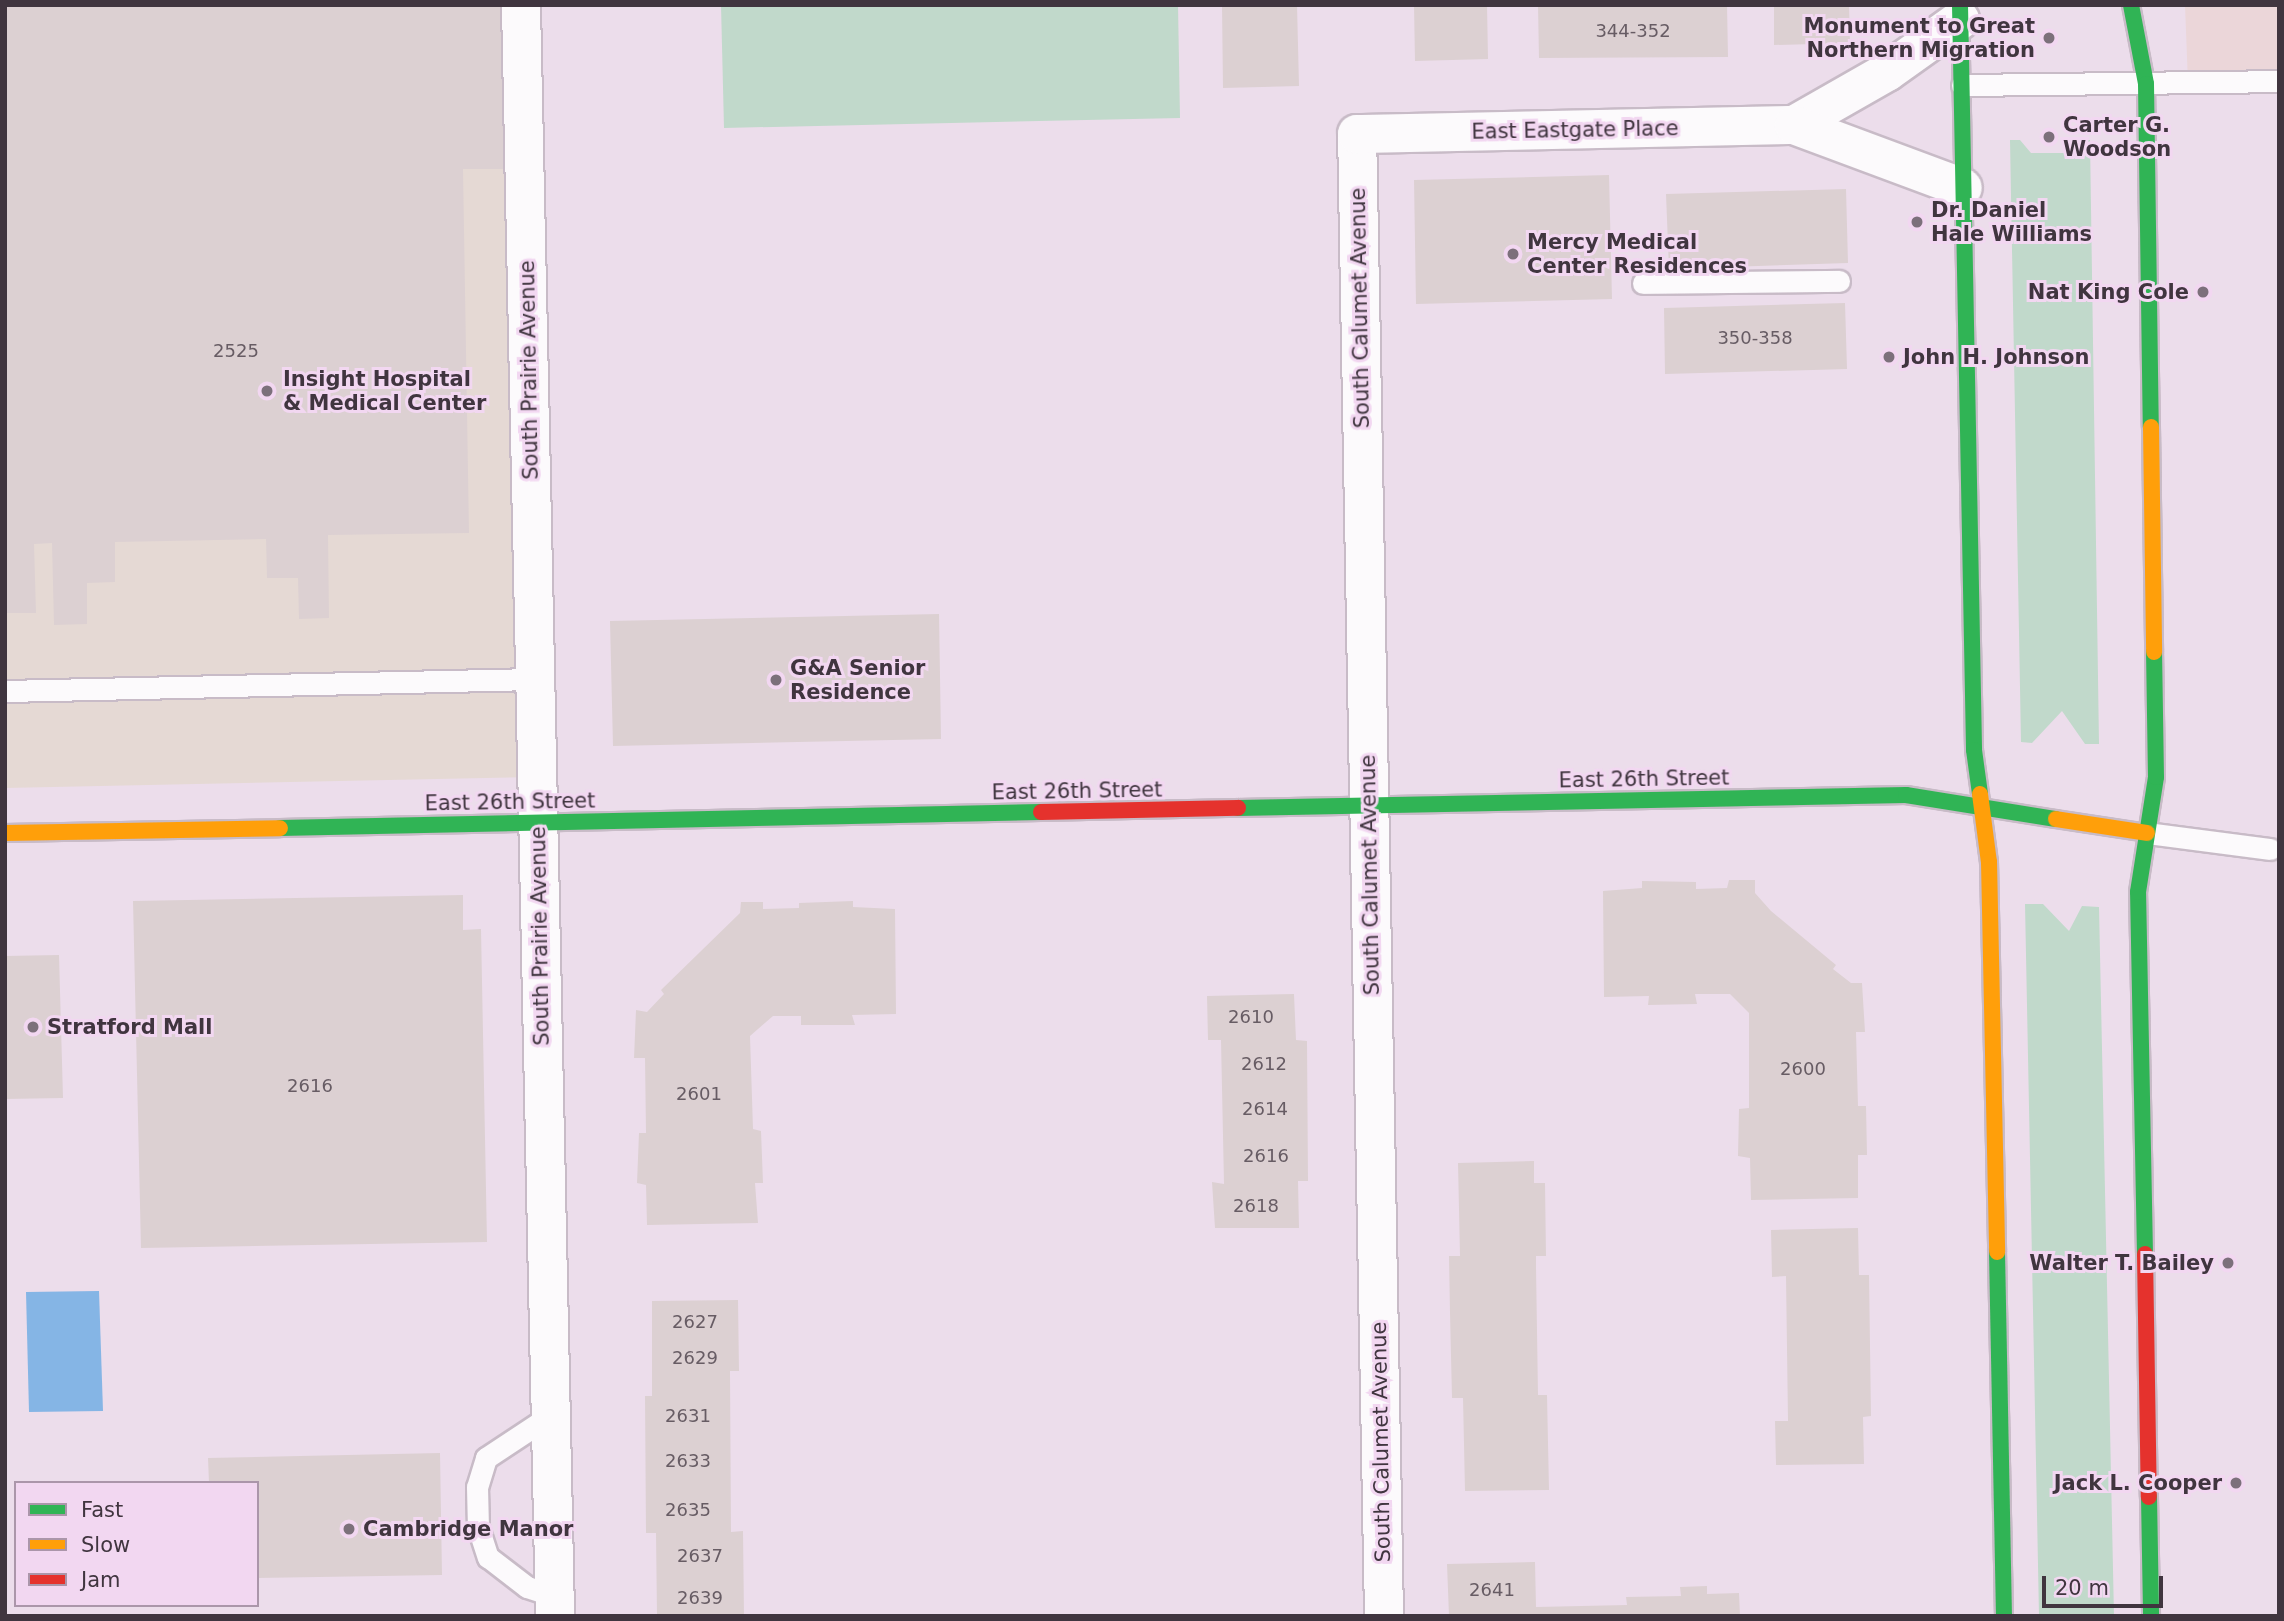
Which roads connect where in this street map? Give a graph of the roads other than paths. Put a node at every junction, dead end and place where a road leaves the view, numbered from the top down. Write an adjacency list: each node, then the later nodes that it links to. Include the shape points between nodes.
1 (521, 5): 12 (street, South Prairie Avenue)
2 (2131, 5): 5 (main road)
3 (1960, 13): 6 (main road); 7 (street, East Eastgate Place, via 1887,72)
4 (2279, 81): 5 (lane)
5 (2146, 84): 6 (lane); 18 (main road, via 2156,777)
6 (1962, 85): 9 (main road)
7 (1794, 125): 8 (street, East Eastgate Place); 9 (street, East Eastgate Place)
8 (1357, 134): 15 (street, South Calumet Avenue)
9 (1963, 188): 14 (main road, via 1974,750)
10 (1839, 281): 11 (lane)
11 (1643, 284)
12 (535, 679): 13 (lane); 16 (street, South Prairie Avenue)
13 (5, 691)
14 (1980, 804): 15 (main road, East 26th Street, via 1906,795); 18 (main road, East 26th Street); 23 (main road, via 1989,862)
15 (1369, 806): 16 (main road, East 26th Street); 22 (street, South Calumet Avenue)
16 (538, 822): 17 (main road, East 26th Street); 20 (street, South Prairie Avenue)
17 (5, 833)
18 (2147, 833): 19 (lane); 24 (main road, via 2138,892)
19 (2270, 849)
20 (551, 1415): 21 (street, South Prairie Avenue); 21 (lane, via 486,1458 477,1487 478,1527 488,1557)
21 (554, 1606)
22 (1384, 1616)
23 (2004, 1616)
24 (2151, 1616)

